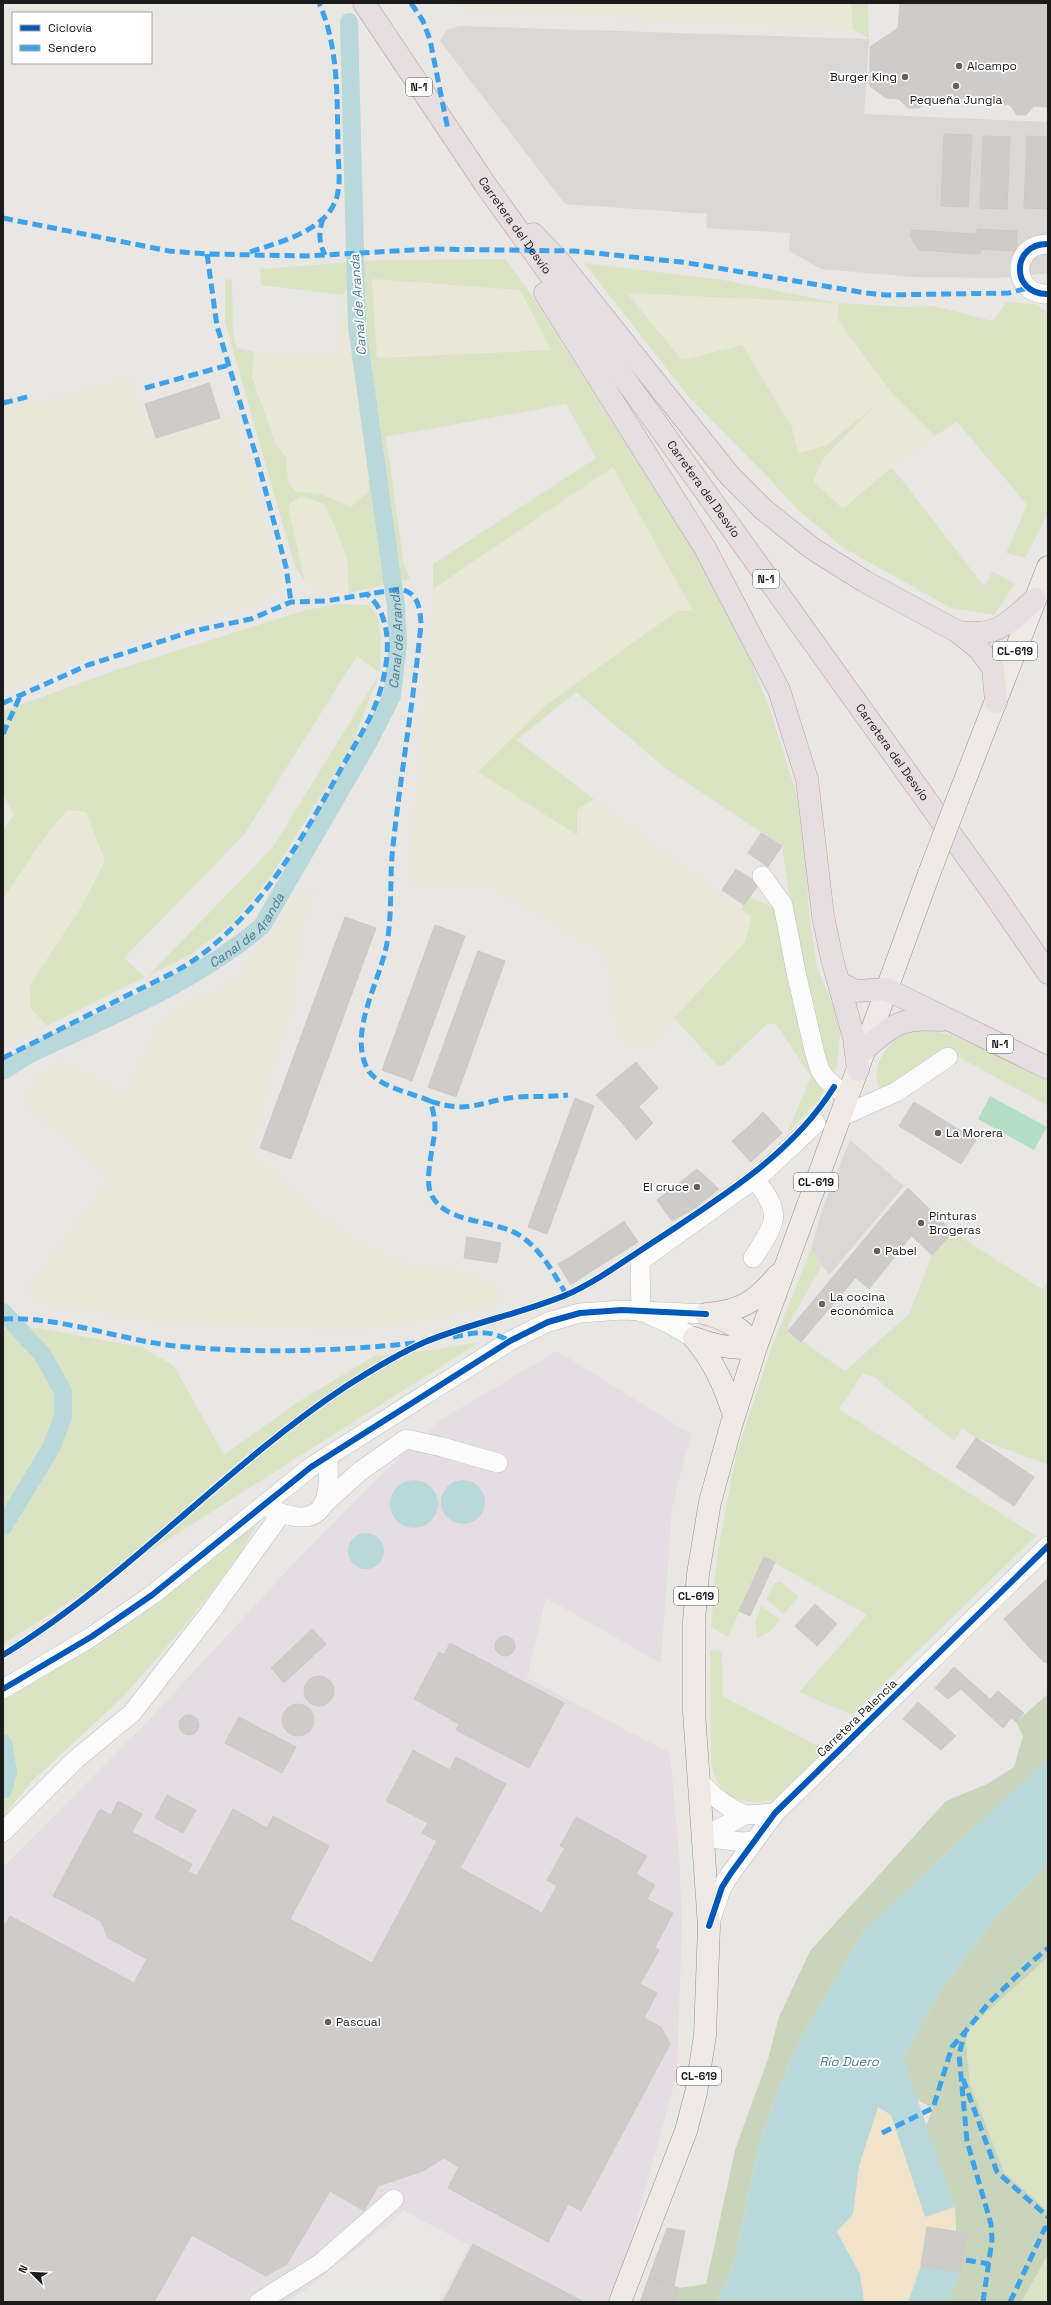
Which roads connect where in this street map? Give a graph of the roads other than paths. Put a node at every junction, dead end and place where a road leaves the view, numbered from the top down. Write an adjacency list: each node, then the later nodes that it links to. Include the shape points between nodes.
1 (364, 3): 2 (highway, Carretera del Desvío / N-1)
2 (480, 177): 7 (highway, N-1, via 559,261 730,476 763,509 813,549 857,577); 10 (highway, Carretera del Desvío / N-1); 11 (highway, N-1, via 551,303 705,548 779,690 807,779 824,916 832,959)
3 (1048, 244): 4 (street, via 1034,246 1027,251 1020,266 1021,278 1028,288 1041,294)
4 (1048, 294)
5 (1048, 567): 6 (main road, CL-619)
6 (1035, 599): 7 (highway, N-1, via 1004,627 976,634); 8 (main road, CL-619)
7 (958, 632): 8 (highway, via 979,649 993,668)
8 (996, 702): 12 (main road, CL-619, bridge)
9 (762, 876): 18 (street, via 783,905 799,987 820,1070 826,1079)
10 (1048, 973)
11 (840, 983): 12 (highway, N-1, via 856,991); 17 (highway, N-1, via 854,1038)
12 (886, 989): 13 (highway, N-1); 14 (main road, CL-619)
13 (952, 1020): 14 (highway, via 912,1018 888,1028); 16 (highway, N-1)
14 (865, 1049): 17 (main road, CL-619)
15 (948, 1057): 19 (street, via 896,1092)
16 (1048, 1068)
17 (858, 1070): 18 (main road, CL-619)
18 (847, 1097): 19 (main road, CL-619)
19 (840, 1117): 23 (main road, CL-619)
20 (816, 1123): 21 (street, via 789,1151)
21 (754, 1179): 22 (street, via 774,1207 774,1218 769,1234); 24 (street, via 640,1261)
22 (753, 1258)
23 (785, 1267): 25 (main road, via 760,1296 728,1312); 27 (main road, CL-619)
24 (642, 1312): 25 (street); 26 (street); 29 (street, via 622,1310 580,1313 548,1322 510,1341)
25 (706, 1314): 27 (main road, via 729,1322 744,1332)
26 (694, 1338): 27 (main road, via 721,1347); 28 (main road, via 708,1354 719,1374)
27 (756, 1347): 28 (main road, CL-619)
28 (734, 1416): 36 (main road, CL-619, via 710,1502 698,1574 693,1665)
29 (328, 1456): 31 (street); 32 (street, via 328,1486)
30 (498, 1463): 32 (street, via 442,1446 406,1439 359,1472)
31 (263, 1504): 33 (street); 35 (street, via 152,1595 91,1637)
32 (324, 1504): 33 (street, via 312,1515 301,1517)
33 (281, 1514): 39 (street, via 212,1610 132,1713 75,1760)
34 (1048, 1546): 37 (street, Carretera Palencia)
35 (3, 1689)
36 (699, 1781): 38 (street, via 711,1795); 40 (main road, CL-619)
37 (775, 1813): 38 (street); 41 (street, Carretera Palencia)
38 (745, 1815): 40 (street)
39 (3, 1832)
40 (703, 1836): 41 (street, via 742,1842); 42 (main road, CL-619)
41 (753, 1841): 42 (street, Carretera Palencia, via 722,1887)
42 (709, 1926): 45 (main road, CL-619, via 705,2035 696,2093 686,2131)
43 (394, 2199): 44 (street, via 321,2263)
44 (259, 2302)
45 (620, 2302)

